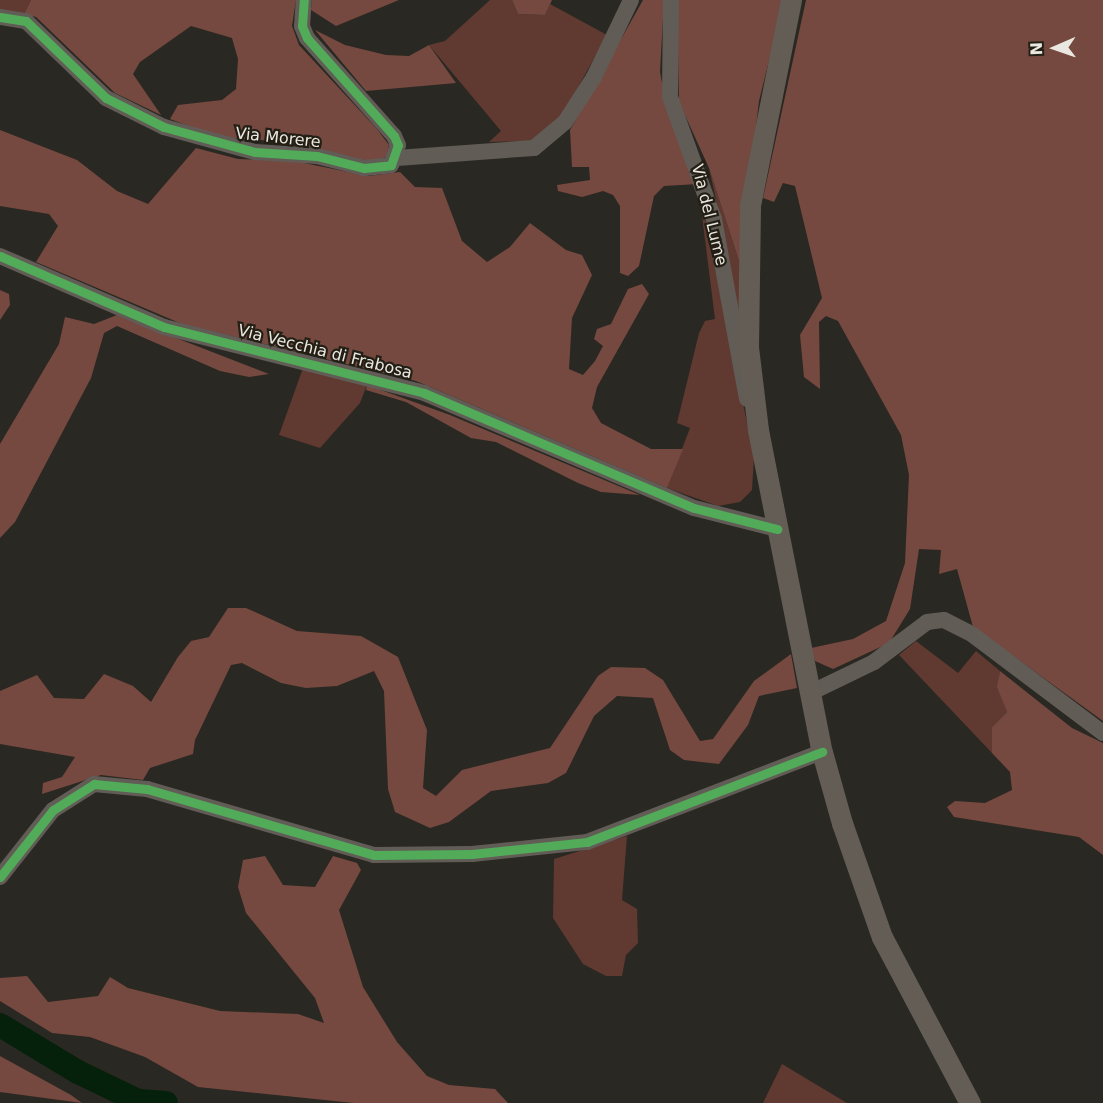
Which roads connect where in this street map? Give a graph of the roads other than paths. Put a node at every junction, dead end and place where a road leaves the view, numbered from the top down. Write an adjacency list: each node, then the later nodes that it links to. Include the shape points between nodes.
1 (304, 0): 6 (street, via 307,38 394,136)
2 (631, 0): 6 (street, Via Morere, via 594,77 565,122 534,148)
3 (671, 0): 8 (street, Via del Lume, via 670,97 714,219 733,342)
4 (791, 0): 8 (main road, via 750,206 748,347)
5 (0, 17): 6 (street, Via Morere, via 26,21 106,98 164,127 215,145 317,156 364,168 381,168)
6 (397, 158)
7 (0, 256): 9 (street, Via Vecchia di Frabosa, via 164,327 424,393 694,508)
8 (758, 430): 9 (main road)
9 (777, 529): 10 (main road)
10 (810, 693): 11 (street, via 874,662 927,622 944,620 973,634); 12 (main road)
11 (1103, 733)
12 (822, 752): 13 (street, via 587,842 472,854 374,855 147,789 94,784 53,810); 14 (main road, via 882,937)
13 (0, 877)
14 (970, 1103)

